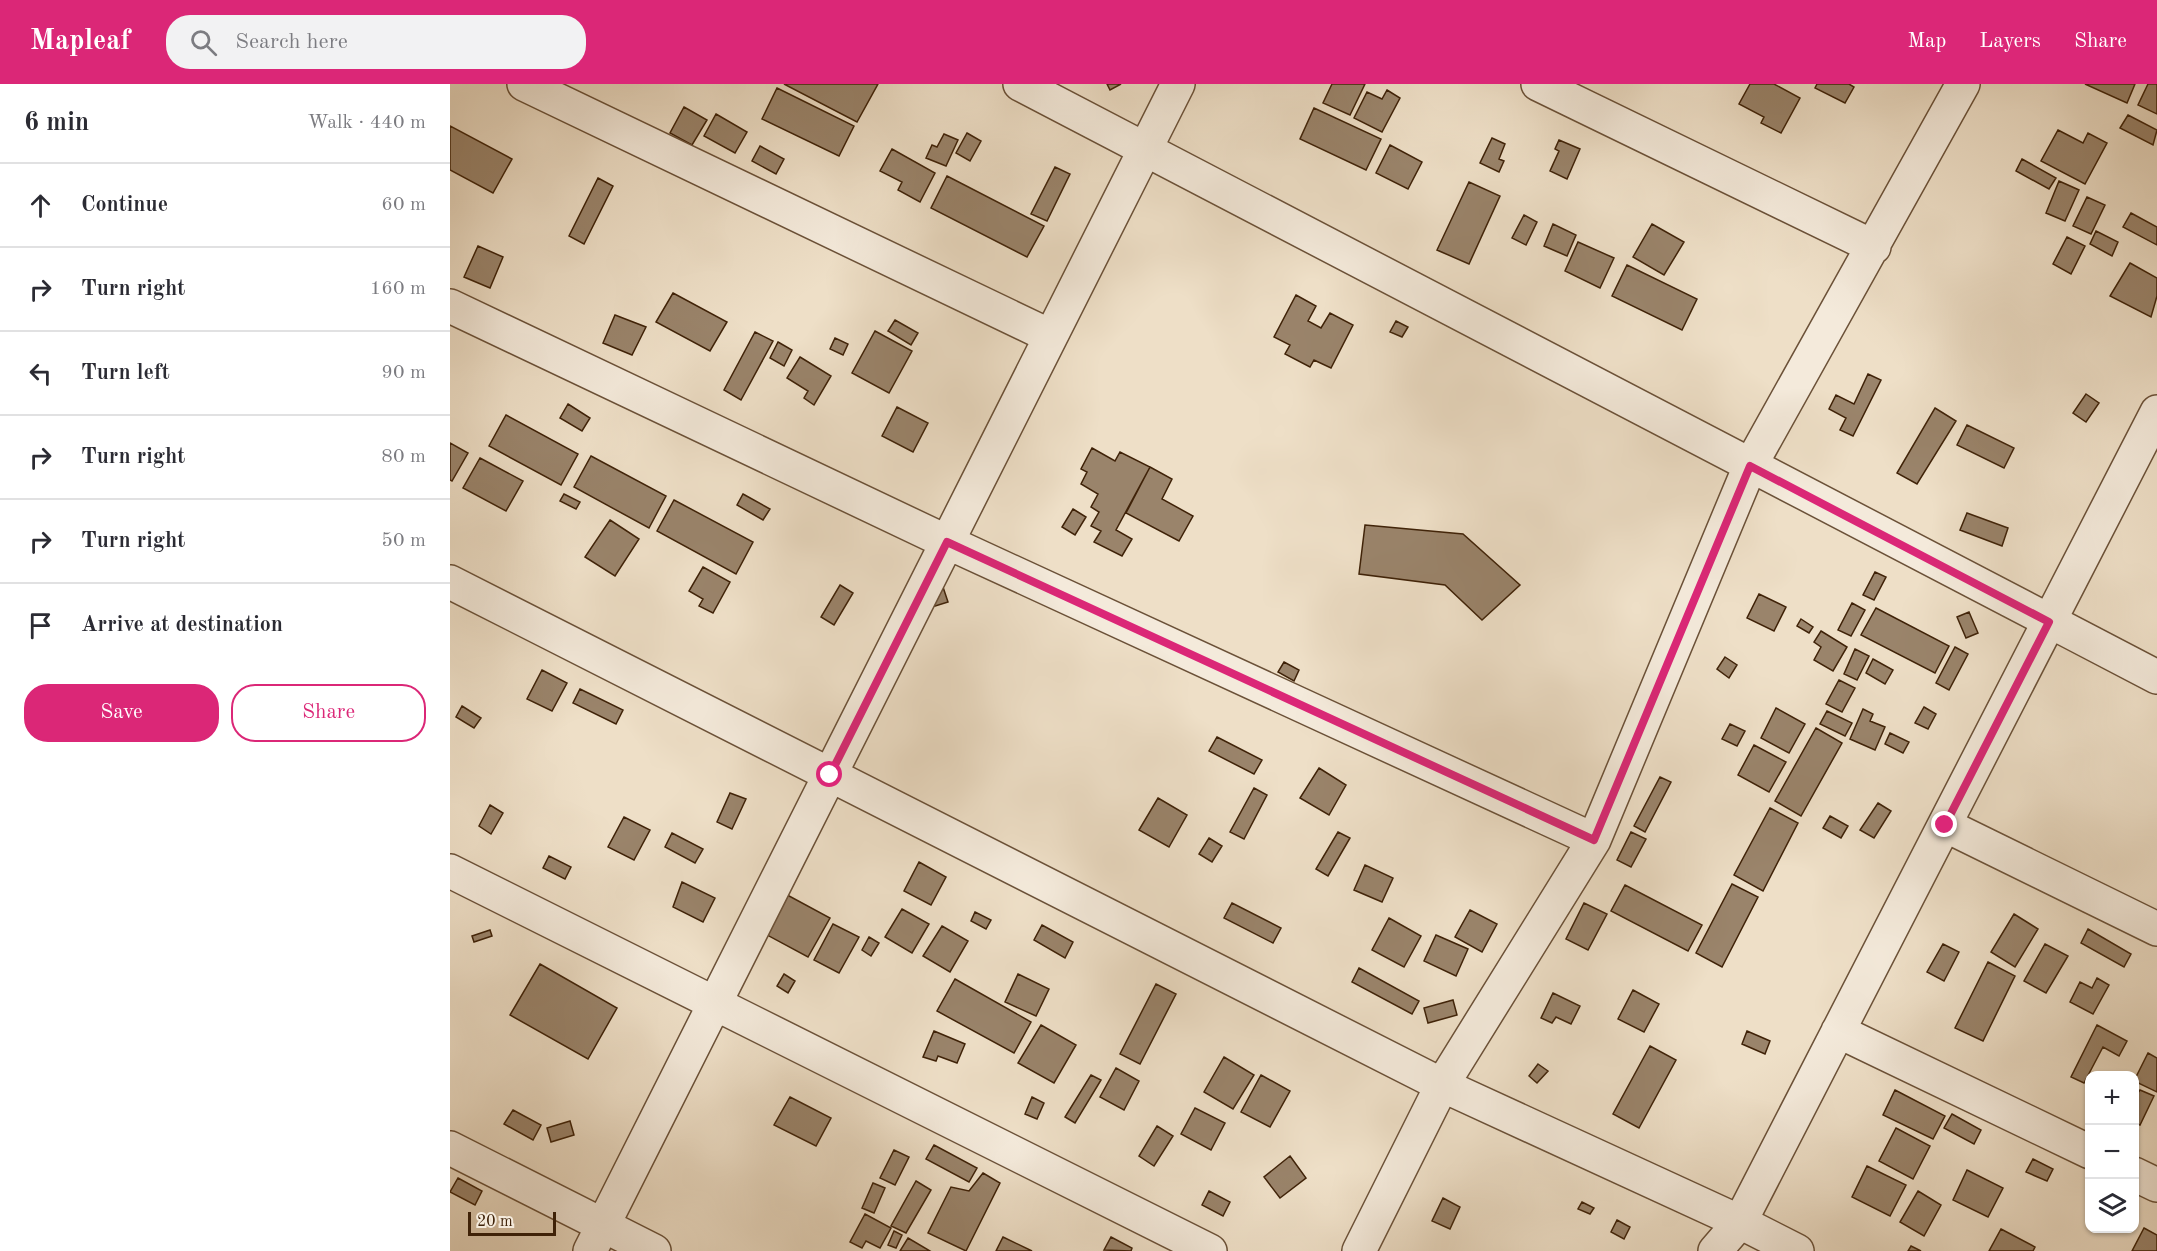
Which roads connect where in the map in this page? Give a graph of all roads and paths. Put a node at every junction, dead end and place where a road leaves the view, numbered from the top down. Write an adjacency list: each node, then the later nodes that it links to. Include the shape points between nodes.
1 (524, 84): 9 (street)
2 (1020, 84): 6 (street)
3 (1178, 84): 6 (street)
4 (1538, 84): 7 (street)
5 (1963, 84): 7 (street)
6 (1146, 147): 9 (street); 11 (street)
7 (1874, 247): 11 (street)
8 (450, 306): 12 (street)
9 (1050, 336): 12 (street)
10 (2156, 415): 14 (street)
11 (1750, 466): 14 (street); 18 (street)
12 (947, 542): 16 (street); 18 (street)
13 (450, 582): 16 (street)
14 (2049, 622): 15 (street); 17 (street)
15 (2157, 677)
16 (830, 775): 21 (street); 23 (street)
17 (1945, 825): 20 (street); 22 (street)
18 (1594, 840): 23 (street)
19 (450, 871): 21 (street)
20 (2157, 929)
21 (714, 1004): 29 (street); 31 (street)
22 (1838, 1031): 25 (street); 28 (street)
23 (1442, 1085): 28 (street); 32 (street)
24 (450, 1148): 29 (street)
25 (2085, 1150)
26 (2139, 1176): 27 (street)
27 (2157, 1185)
28 (1740, 1222): 33 (street); 34 (street)
29 (596, 1238): 30 (street)
30 (654, 1251)
31 (1210, 1251)
32 (1359, 1251)
33 (1715, 1251)
34 (1797, 1251)

